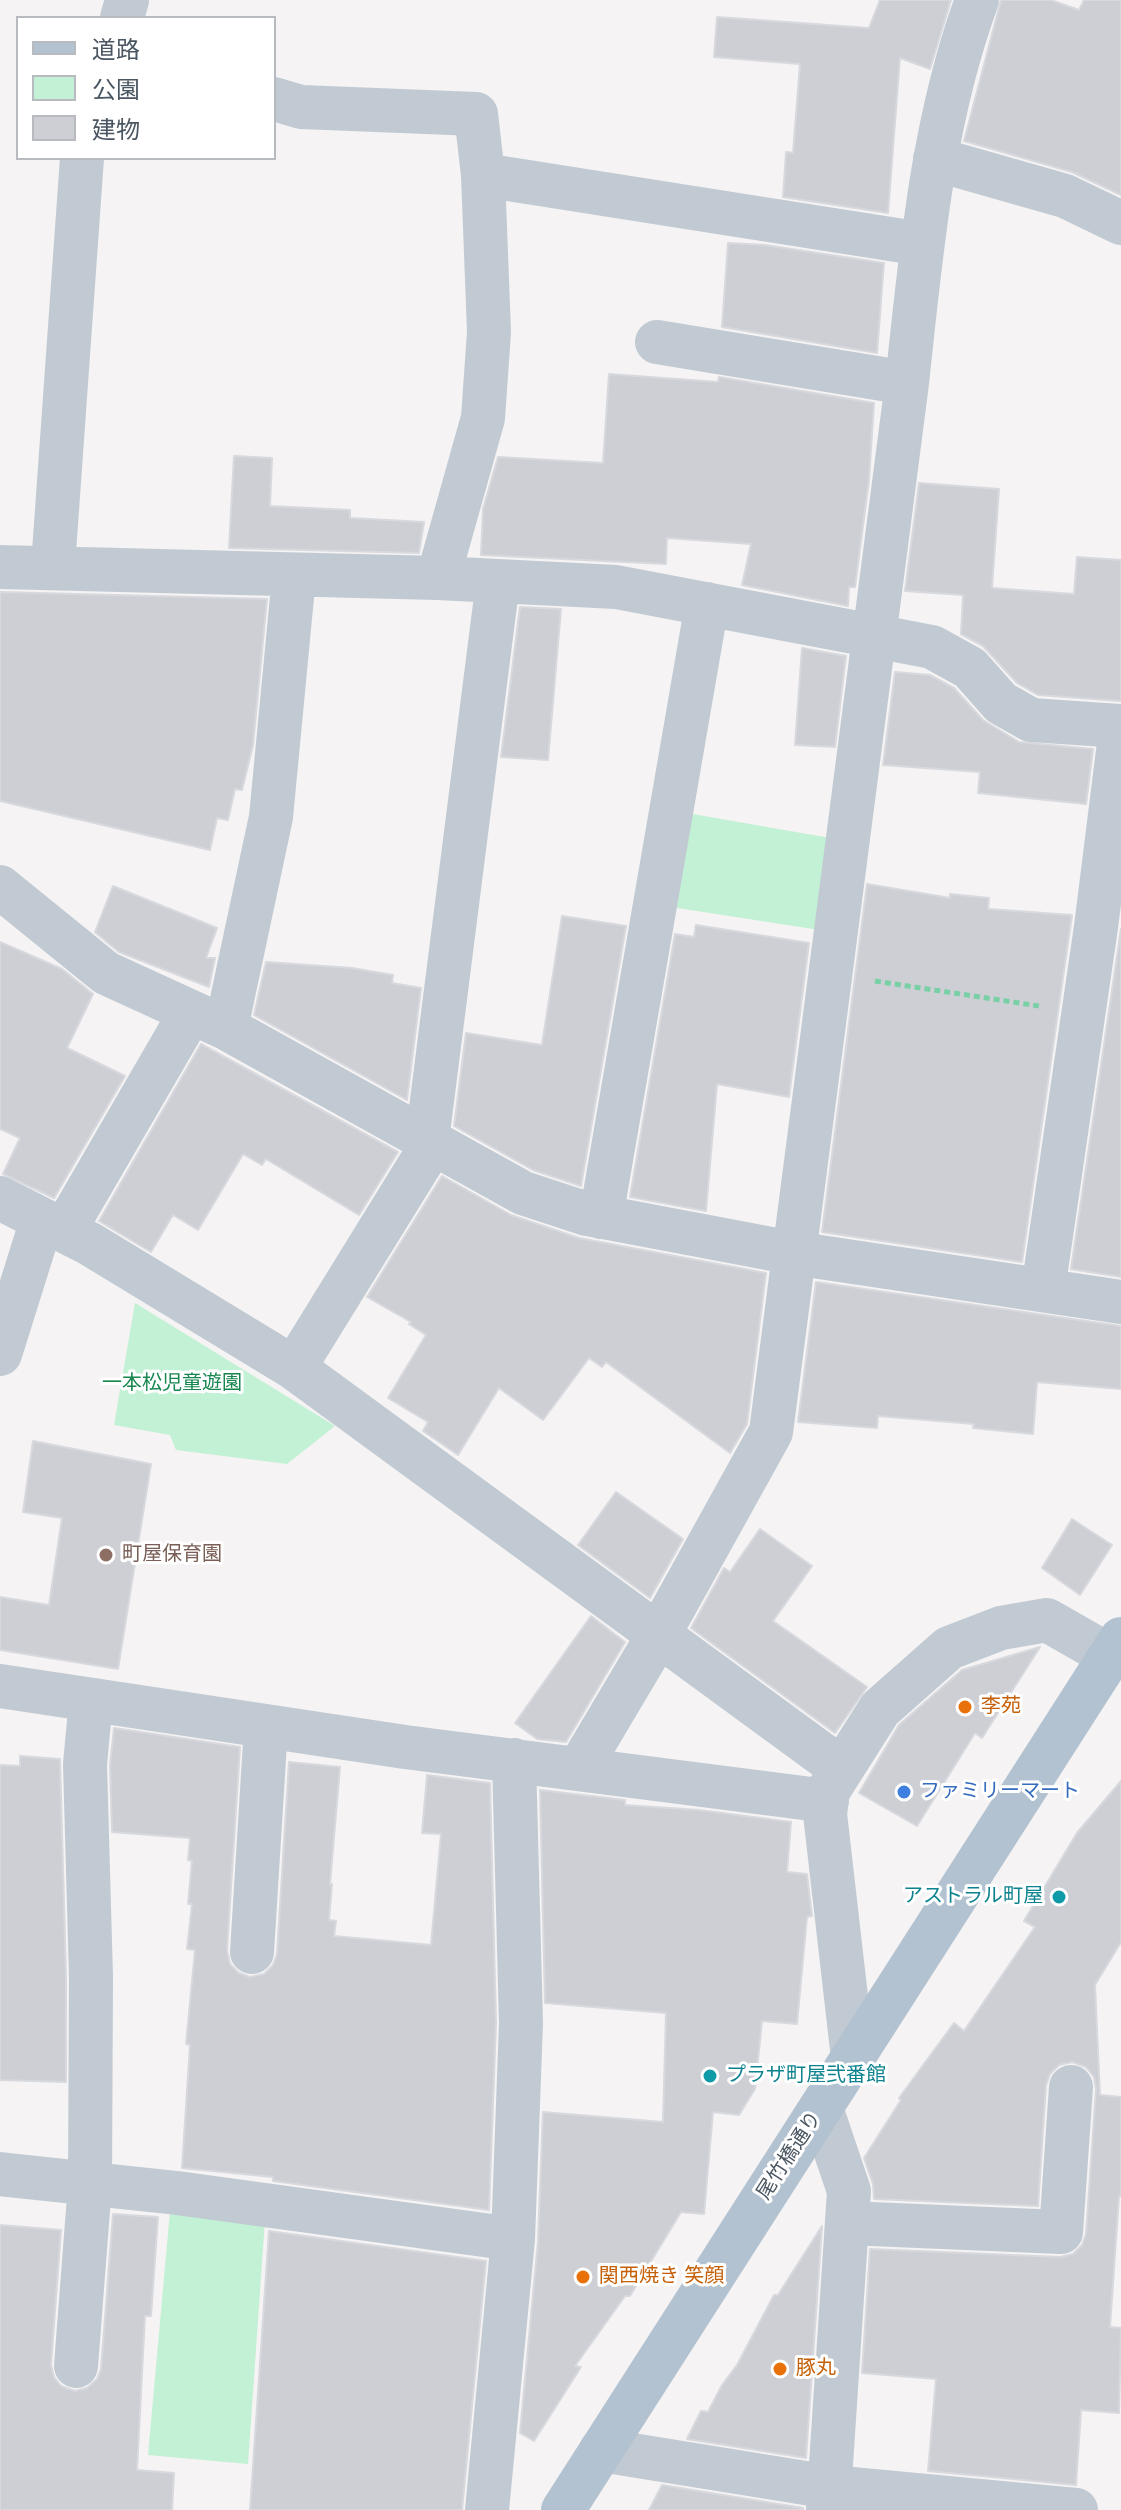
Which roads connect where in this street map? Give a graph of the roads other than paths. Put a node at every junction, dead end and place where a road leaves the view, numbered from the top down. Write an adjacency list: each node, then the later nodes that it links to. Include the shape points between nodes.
1 (977, 0): 3 (street)
2 (276, 100): 5 (street, via 301,107 476,114)
3 (935, 159): 6 (street, via 1065,196); 7 (street)
4 (82, 160): 10 (street)
5 (483, 175): 7 (street); 13 (street, via 489,332 483,418)
6 (1121, 223)
7 (922, 244): 9 (street)
8 (657, 342): 9 (street)
9 (907, 383): 16 (street)
10 (53, 566): 11 (street); 12 (street)
11 (0, 567)
12 (294, 576): 13 (street); 19 (street, via 271,817)
13 (438, 578): 14 (street)
14 (498, 581): 15 (street, via 616,587); 20 (street)
15 (707, 604): 16 (street); 22 (street)
16 (874, 637): 17 (street, via 932,647 970,668 1001,703 1031,720); 24 (street)
17 (1121, 726): 25 (street)
18 (0, 887): 19 (street, via 106,973)
19 (209, 1020): 20 (street); 23 (street)
20 (430, 1141): 22 (street, via 523,1193); 28 (street)
21 (0, 1198): 23 (street)
22 (601, 1217): 24 (street)
23 (53, 1226): 27 (street); 28 (street)
24 (793, 1253): 25 (street); 29 (street, via 771,1432)
25 (1043, 1290): 26 (street)
26 (1121, 1302)
27 (0, 1354)
28 (294, 1368): 29 (street)
29 (659, 1634): 35 (street); 36 (street)
30 (1116, 1648): 36 (street, via 1047,1620 1001,1628 949,1648 880,1709); 38 (main road, 尾竹橋通り)
31 (0, 1686): 32 (street)
32 (91, 1700): 33 (street); 42 (street, via 85,1764)
33 (266, 1726): 34 (street); 37 (street)
34 (514, 1760): 35 (street); 44 (street, via 521,2023)
35 (580, 1767): 36 (street)
36 (835, 1785): 38 (street, via 825,1814)
37 (252, 1952)
38 (853, 2058): 40 (main road, 尾竹橋通り)
39 (1071, 2087): 43 (street, via 1061,2232)
40 (821, 2108): 43 (street, via 849,2191); 46 (main road, 尾竹橋通り)
41 (0, 2174): 42 (street)
42 (90, 2184): 44 (street); 45 (street)
43 (847, 2223): 47 (street)
44 (513, 2239): 49 (street)
45 (76, 2366)
46 (601, 2450): 47 (street); 50 (main road, 尾竹橋通り)
47 (829, 2499): 48 (street)
48 (999, 2507): 51 (street)
49 (487, 2510)
50 (563, 2510)
51 (1076, 2510)

